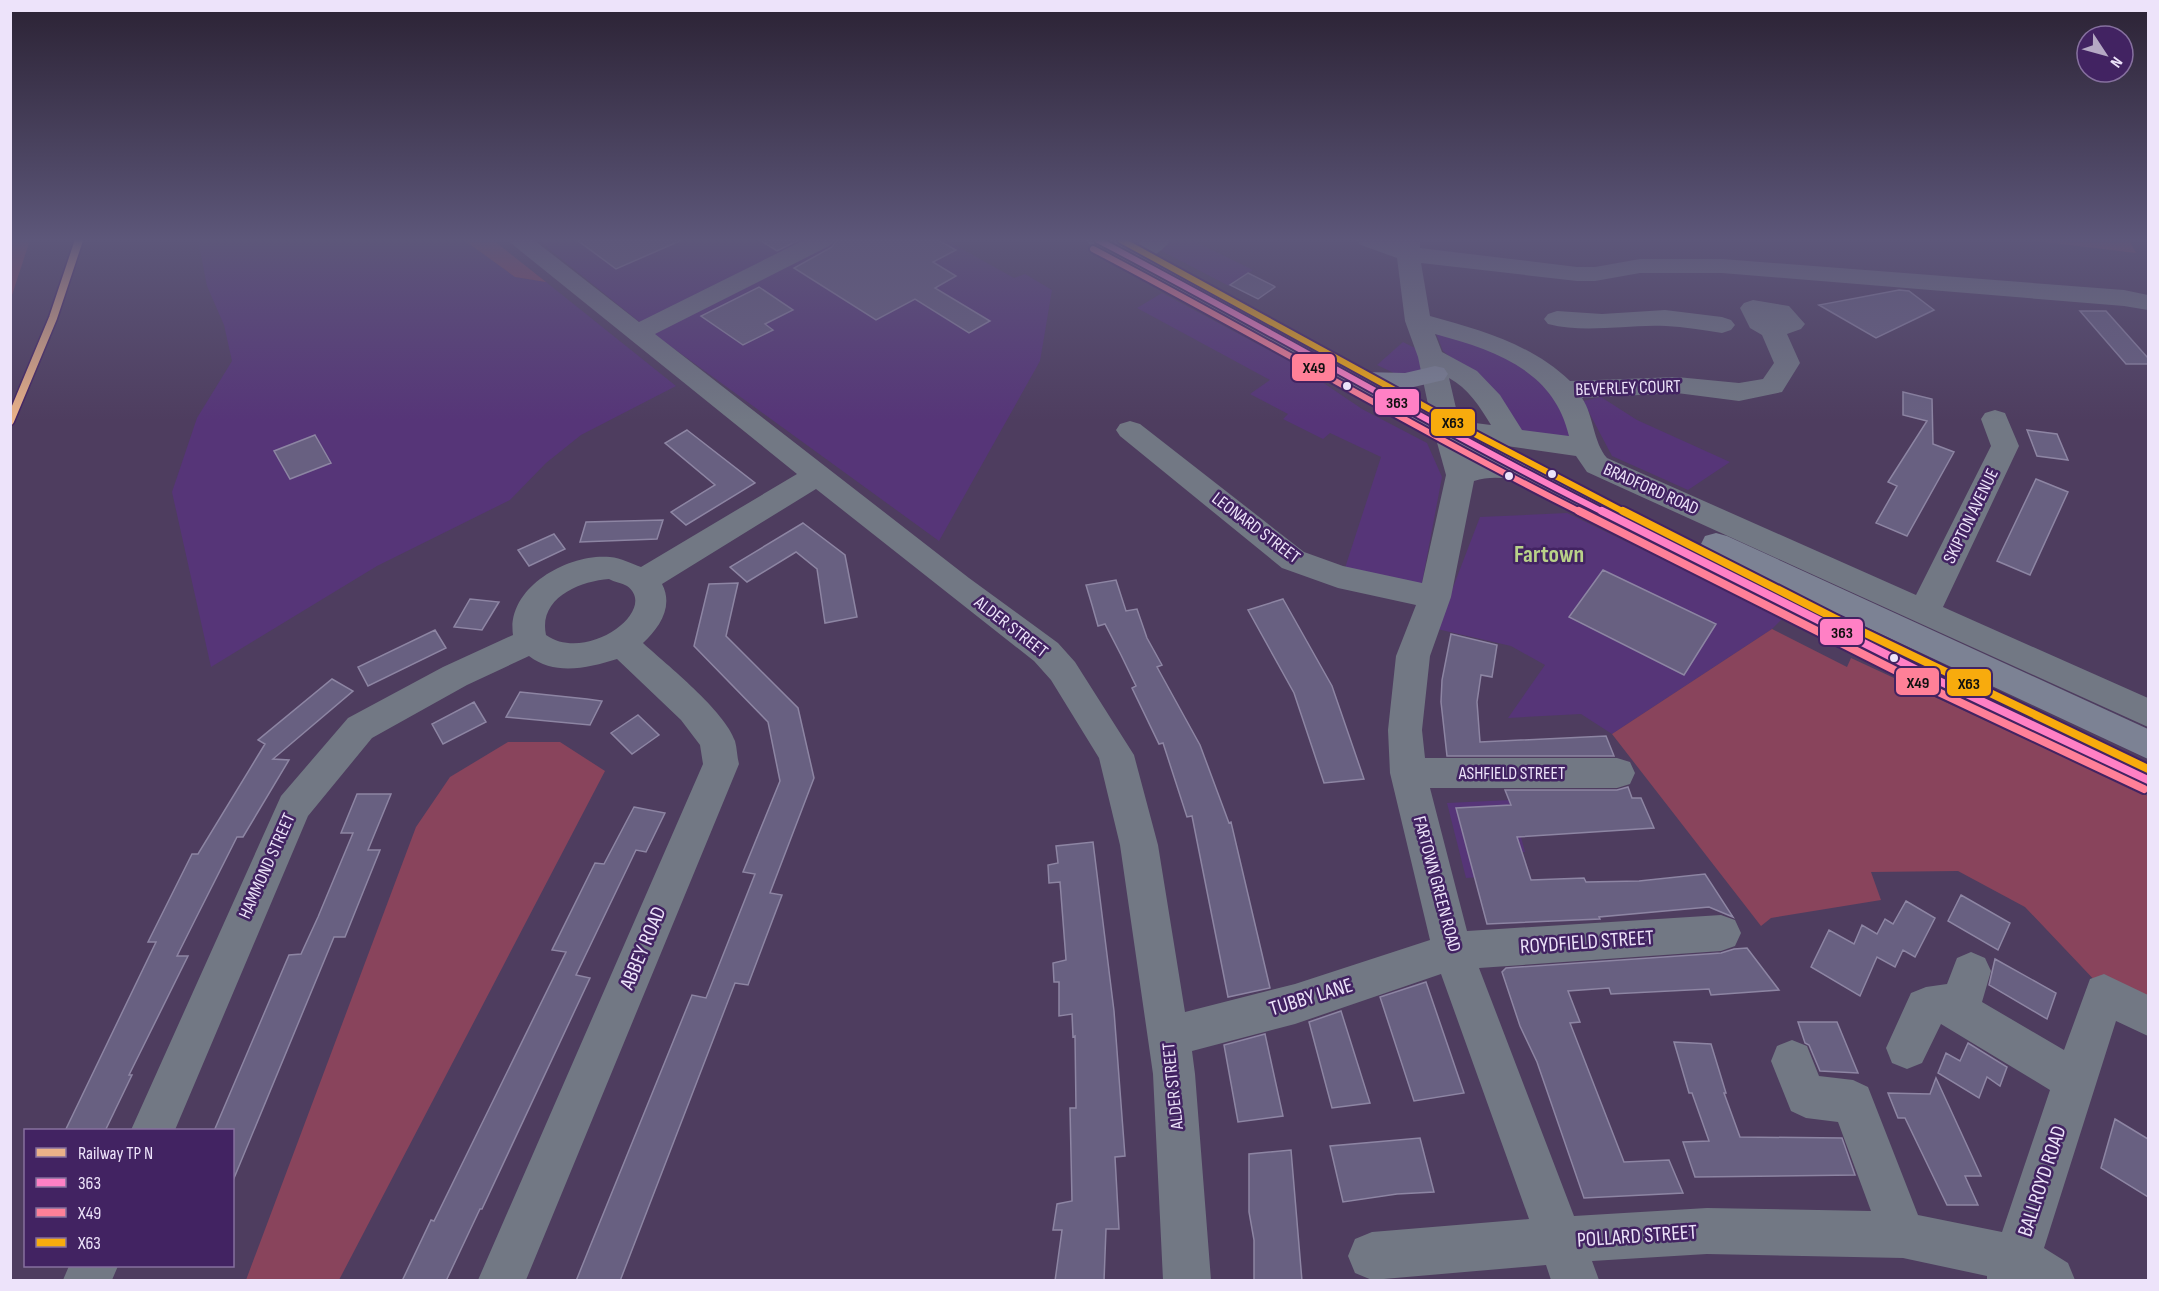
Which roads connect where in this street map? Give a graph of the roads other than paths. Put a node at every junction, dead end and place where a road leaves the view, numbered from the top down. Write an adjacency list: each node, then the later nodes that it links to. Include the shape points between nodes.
1 (597, 300): 11 (street, ALDER STREET)
2 (702, 300): 11 (street)
3 (1209, 300): 13 (main road, BRADFORD ROAD)
4 (1416, 300): 8 (street, FARTOWN GREEN ROAD)
5 (1639, 300): 7 (street, via 1602,322)
6 (1670, 300): 9 (street)
7 (1557, 319)
8 (1419, 321): 12 (street, FARTOWN GREEN ROAD); 14 (street, via 1490,340 1529,361)
9 (1722, 325)
10 (1773, 331): 14 (street, BEVERLEY COURT, via 1787,363 1772,386 1738,392 1677,385)
11 (638, 332): 21 (street, ALDER STREET)
12 (1433, 366): 13 (main road, via 1405,381); 16 (street, FARTOWN GREEN ROAD); 18 (street, via 1468,376)
13 (1358, 380): 16 (main road, BRADFORD ROAD)
14 (1566, 390): 19 (street, via 1580,419)
15 (1995, 419): 25 (street, SKIPTON AVENUE, via 2005,446)
16 (1447, 428): 18 (street, BRADFORD ROAD); 20 (main road); 22 (street, FARTOWN GREEN ROAD); 29 (main road, via 1662,520)
17 (1130, 430): 24 (street, LEONARD STREET, via 1293,560 1338,577)
18 (1513, 437): 19 (street, BRADFORD ROAD)
19 (1586, 448): 25 (street, BRADFORD ROAD, via 1587,456 1597,465)
20 (1518, 469): 22 (street, via 1484,466); 32 (main road, via 1937,680)
21 (817, 475): 23 (street); 38 (street, ALDER STREET, via 1046,652 1063,671 1116,755 1139,845)
22 (1461, 475): 24 (street, FARTOWN GREEN ROAD)
23 (643, 581): 26 (street, via 630,572 611,568 590,569 559,581 543,593 531,610 527,628); 27 (street, via 651,594 651,606 645,622)
24 (1435, 597): 30 (street, FARTOWN GREEN ROAD, via 1413,656 1405,730)
25 (1924, 612): 28 (street, BRADFORD ROAD)
26 (531, 641): 27 (street, via 562,657 583,657); 42 (street, HAMMOND STREET, via 455,676 360,728 294,807)
27 (621, 644): 49 (street, ABBEY ROAD, via 693,710 717,741 721,764)
28 (2148, 713)
29 (2148, 745)
30 (1408, 773): 31 (street, ASHFIELD STREET); 34 (street, FARTOWN GREEN ROAD)
31 (1617, 773)
32 (2148, 780)
33 (1721, 933): 34 (street, ROYDFIELD STREET)
34 (1454, 951): 38 (street, TUBBY LANE, via 1295,1004); 45 (street, FARTOWN GREEN ROAD)
35 (1971, 971): 36 (street)
36 (1959, 1010): 39 (street, via 1944,1003 1926,1006); 41 (street)
37 (2148, 1016): 41 (street, BALLROYD ROAD, via 2104,993)
38 (1168, 1037): 50 (street, ALDER STREET, via 1174,1074)
39 (1907, 1048)
40 (1792, 1061): 43 (street, via 1806,1096 1853,1102)
41 (2075, 1081): 47 (street, BALLROYD ROAD)
42 (154, 1129)
43 (1903, 1235): 45 (street, POLLARD STREET, via 1707,1231); 47 (street, POLLARD STREET)
44 (1372, 1256): 45 (street, POLLARD STREET)
45 (1568, 1261)
46 (94, 1267): 48 (street)
47 (2026, 1273)
48 (87, 1281)
49 (502, 1281)
50 (1187, 1281)

